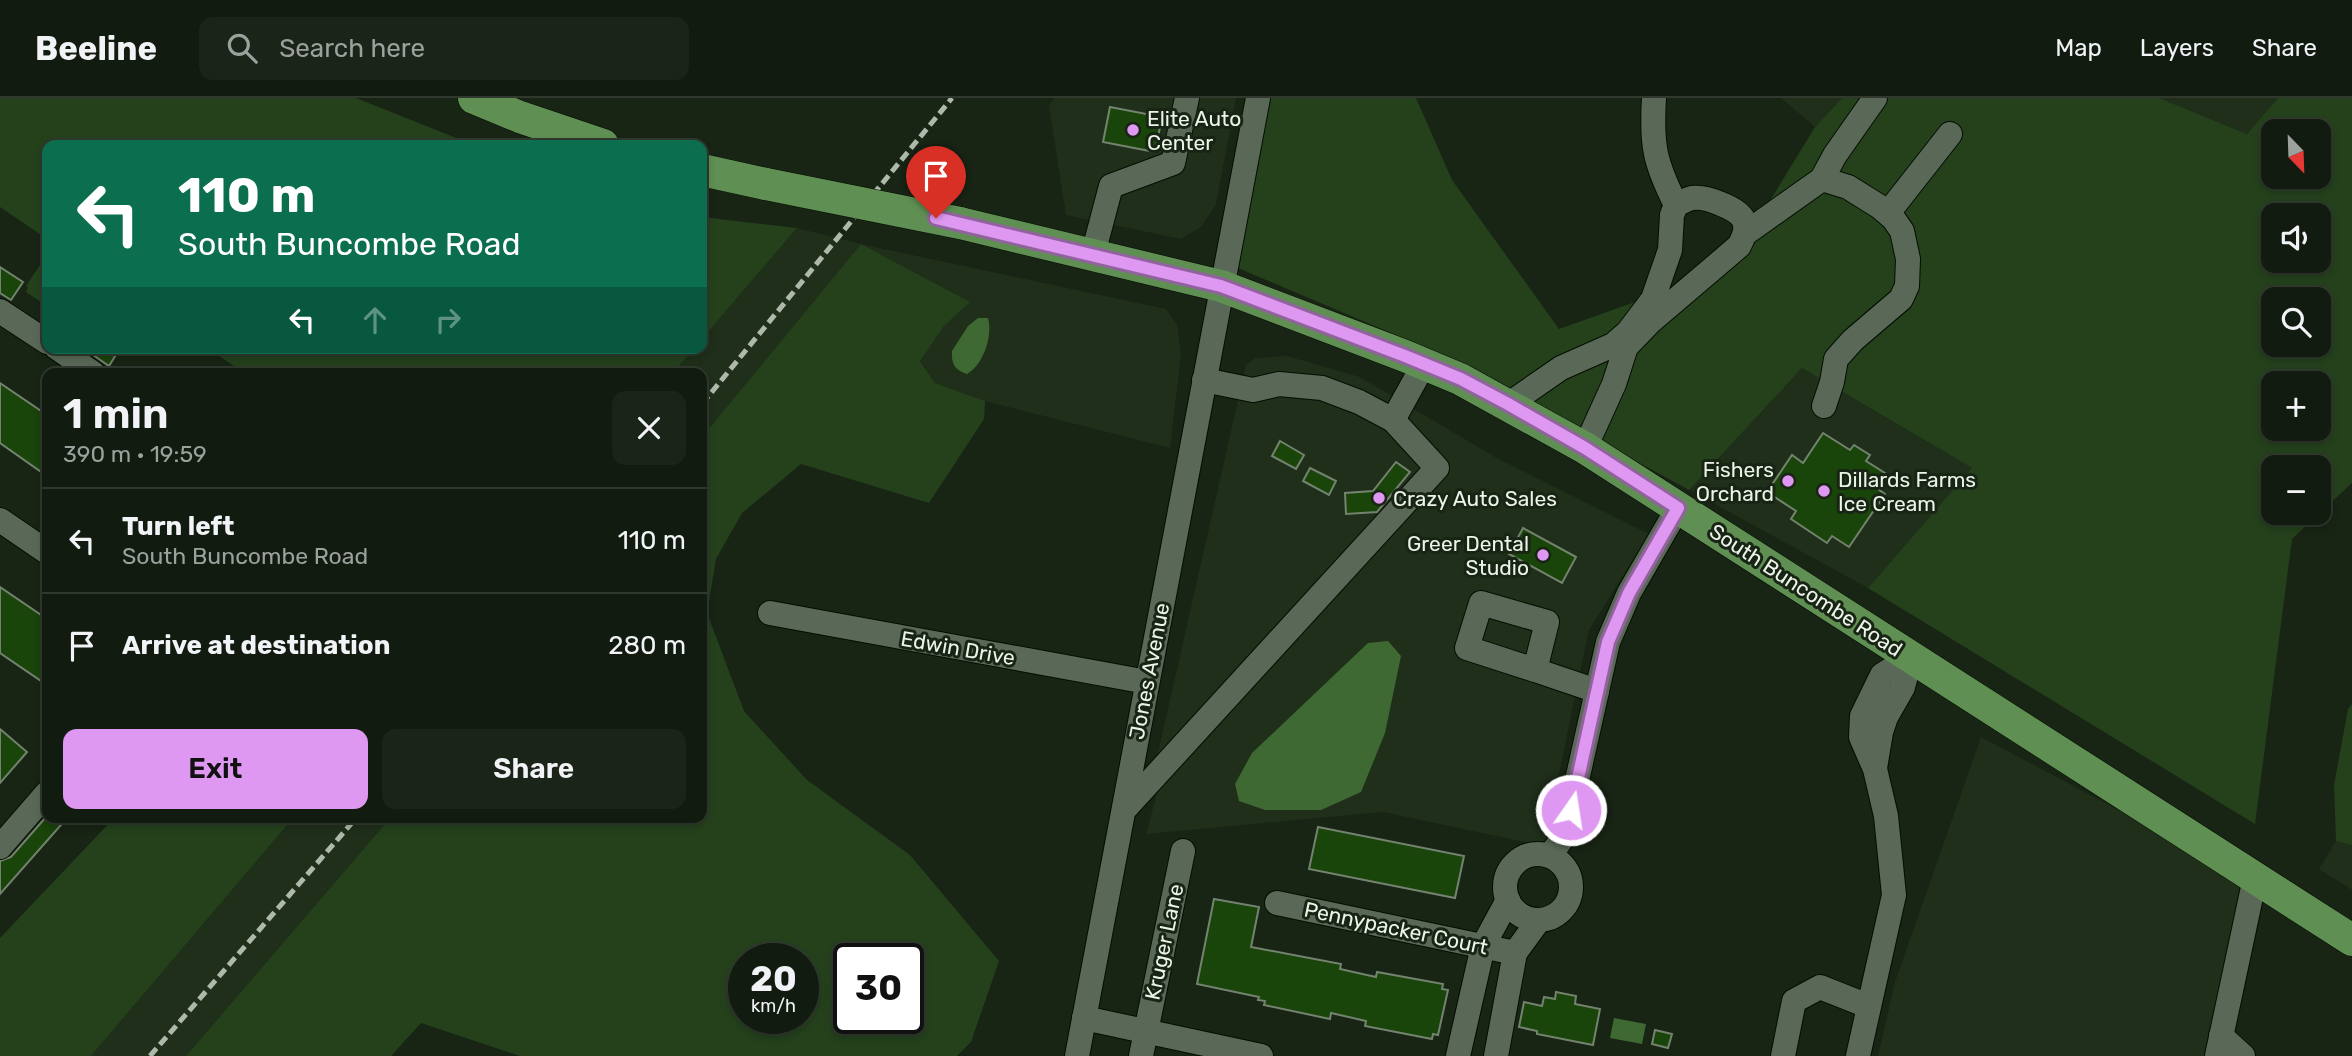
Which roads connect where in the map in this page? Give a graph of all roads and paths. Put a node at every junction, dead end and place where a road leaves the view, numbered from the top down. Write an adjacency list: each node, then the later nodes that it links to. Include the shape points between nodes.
1 (474, 98): 7 (main road)
2 (1187, 98): 13 (street, via 1173,163 1111,186)
3 (1258, 98): 14 (street, Jones Avenue)
4 (1654, 98): 10 (street, via 1652,132 1659,170)
5 (1875, 98): 9 (street)
6 (1950, 134): 11 (street)
7 (588, 140)
8 (707, 171): 13 (main road, South Buncombe Road, bridge)
9 (1822, 179): 11 (street, via 1848,187); 12 (street)
10 (1676, 205): 12 (street, via 1693,198 1712,200 1737,210); 16 (street, via 1670,250 1653,299)
11 (1888, 214): 23 (street, via 1902,232 1907,286 1901,299 1836,359)
12 (1746, 233): 16 (street, via 1739,246)
13 (1093, 254): 14 (main road, South Buncombe Road)
14 (1221, 286): 19 (main road, South Buncombe Road); 21 (street, Jones Avenue)
15 (0, 311): 17 (street)
16 (1631, 335): 22 (street, via 1561,368); 25 (street)
17 (42, 339)
18 (66, 354): 20 (street)
19 (1424, 364): 22 (main road, South Buncombe Road); 24 (street)
20 (86, 368)
21 (1204, 380): 24 (street, via 1253,390 1279,384 1322,388); 32 (street, Jones Avenue)
22 (1508, 404): 25 (main road, South Buncombe Road)
23 (1824, 405)
24 (1393, 419): 35 (street, via 1437,468)
25 (1585, 448): 26 (main road, South Buncombe Road)
26 (1678, 508): 30 (main road, South Buncombe Road); 33 (street, via 1629,593 1608,642)
27 (0, 520): 28 (street)
28 (42, 549)
29 (770, 613): 32 (street, Edwin Drive)
30 (1911, 657): 39 (main road, South Buncombe Road); 46 (street, via 1903,687 1881,732 1875,769 1886,816 1894,895)
31 (1535, 670): 33 (street)
32 (1147, 682): 35 (street, Jones Avenue)
33 (1597, 691): 38 (street, via 1565,834)
34 (42, 799): 36 (street)
35 (1123, 811): 47 (street, Jones Avenue)
36 (0, 847)
37 (1182, 851): 48 (street, Kruger Lane)
38 (1550, 856): 40 (street, via 1529,856 1511,868 1506,878); 42 (street, via 1567,871 1570,893 1559,912)
39 (2255, 878): 43 (main road, South Buncombe Road); 49 (street)
40 (1508, 900): 42 (street, via 1520,915); 44 (street)
41 (1277, 903): 44 (street, Pennypacker Court)
42 (1539, 920): 45 (street)
43 (2352, 940)
44 (1483, 946): 45 (street, Pennypacker Court); 52 (street)
45 (1515, 953): 53 (street)
46 (1868, 1006): 54 (street, via 1820,987 1794,1001); 55 (street)
47 (1084, 1018): 48 (street); 50 (street, Jones Avenue)
48 (1143, 1044): 51 (street)
49 (2219, 1046): 56 (street)
50 (1077, 1056)
51 (1261, 1056)
52 (1458, 1056)
53 (1496, 1056)
54 (1783, 1056)
55 (1858, 1056)
56 (2243, 1056)

